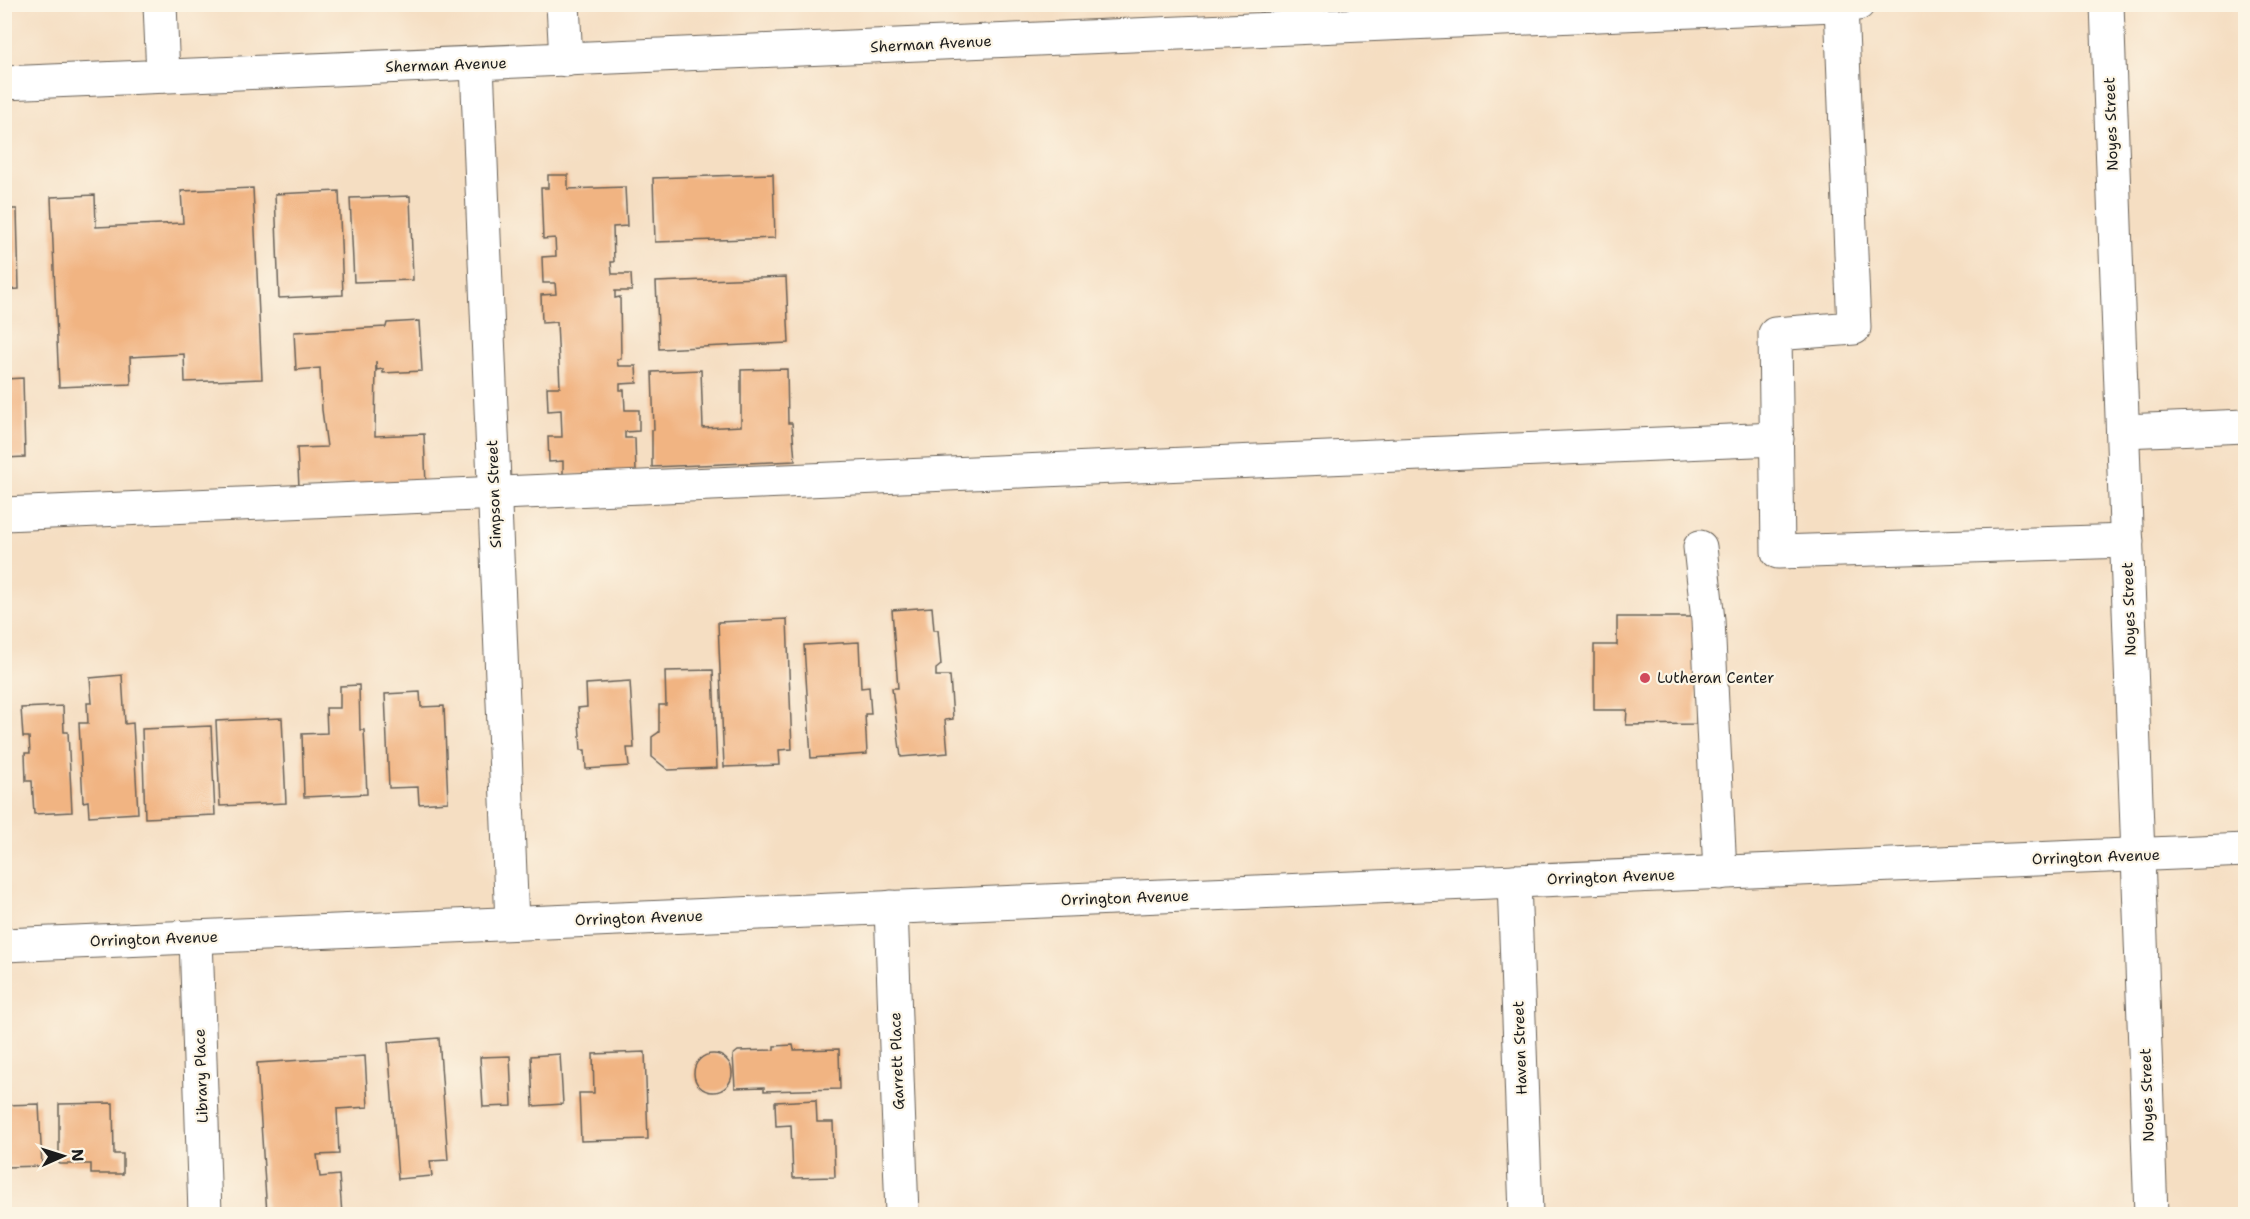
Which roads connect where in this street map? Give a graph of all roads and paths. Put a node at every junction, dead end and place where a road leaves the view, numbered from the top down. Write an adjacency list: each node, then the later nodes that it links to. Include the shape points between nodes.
1 (160, 4): 9 (street)
2 (563, 4): 7 (street)
3 (1858, 4): 5 (street, Sherman Avenue)
4 (2107, 4): 12 (street, Noyes Street)
5 (1841, 5): 6 (street, Sherman Avenue); 13 (street, via 1854,328 1775,334)
6 (1244, 17): 7 (street, Sherman Avenue)
7 (566, 60): 8 (street, Sherman Avenue)
8 (477, 64): 9 (street, Sherman Avenue); 14 (street, Simpson Street)
9 (163, 76): 10 (street, Sherman Avenue)
10 (4, 83)
11 (2246, 426): 12 (street)
12 (2123, 431): 16 (street, Noyes Street)
13 (1777, 439): 14 (street); 16 (street, via 1778,552)
14 (494, 492): 15 (street); 23 (street, Simpson Street)
15 (4, 514)
16 (2127, 541): 19 (street, Noyes Street)
17 (1700, 547): 20 (street, via 1708,620)
18 (2246, 850): 19 (street, Orrington Avenue)
19 (2138, 855): 20 (street, Orrington Avenue); 29 (street, Noyes Street)
20 (1720, 873): 21 (street, Orrington Avenue)
21 (1514, 881): 22 (street, Orrington Avenue); 28 (street, Haven Street)
22 (891, 907): 23 (street, Orrington Avenue); 27 (street, Garrett Place)
23 (512, 923): 24 (street, Orrington Avenue)
24 (196, 937): 25 (street, Orrington Avenue); 26 (street, Library Place)
25 (4, 945)
26 (205, 1215)
27 (902, 1215)
28 (1526, 1215)
29 (2151, 1215)

